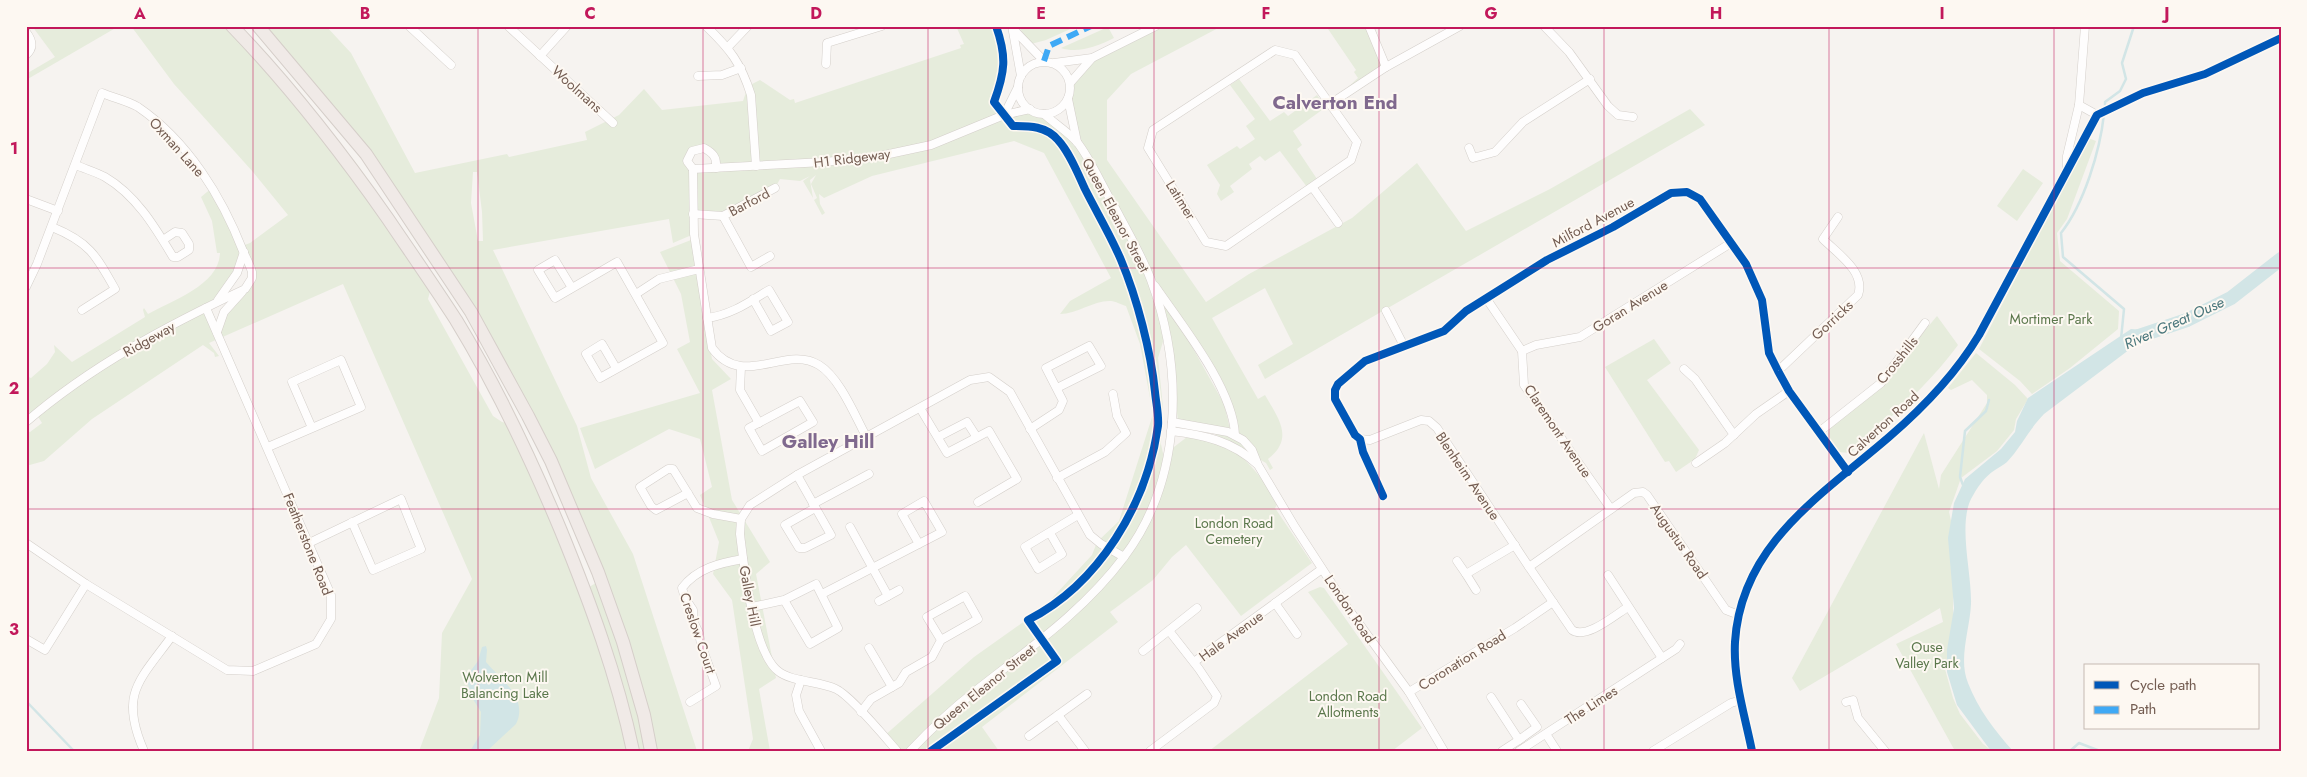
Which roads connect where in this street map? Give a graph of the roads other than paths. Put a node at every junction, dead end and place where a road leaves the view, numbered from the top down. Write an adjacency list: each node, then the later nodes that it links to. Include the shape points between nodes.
1 (232, 26): 167 (highway, via 351,166 432,284 490,380 535,469 578,574 604,647)
2 (258, 26): 168 (highway, via 366,154 471,312 528,416 551,460 598,572 623,642)
3 (409, 26): 24 (street)
4 (508, 26): 19 (street, Woolmans)
5 (567, 26): 19 (street, Woolmans)
6 (706, 26): 17 (street)
7 (748, 26): 17 (street)
8 (882, 26): 23 (street, via 827,39)
9 (1156, 26): 20 (street)
10 (1369, 26): 25 (street)
11 (1460, 26): 25 (street)
12 (1544, 26): 29 (street)
13 (2085, 26): 34 (street)
14 (1013, 28): 21 (street); 28 (street)
15 (26, 32): 18 (street, via 32,44)
16 (2281, 38): 36 (street, via 2205,74 2143,93)
17 (728, 47): 26 (street)
18 (26, 55)
19 (540, 56): 40 (street, Woolmans)
20 (1092, 58): 22 (street); 30 (street)
21 (1044, 61): 22 (street); 28 (street, via 1030,66)
22 (1054, 63): 30 (street, via 1066,73)
23 (826, 64)
24 (450, 65)
25 (1386, 67): 33 (street)
26 (741, 68): 27 (street, via 722,75); 44 (street, via 751,95)
27 (698, 76)
28 (1021, 76): 31 (street)
29 (1590, 79): 39 (street, via 1618,115); 42 (street, via 1523,122 1495,152 1473,158)
30 (1070, 83): 32 (street)
31 (1018, 87): 35 (street, via 1020,98); 38 (street)
32 (1068, 99): 37 (street, via 1058,110); 41 (street, Queen Eleanor Street)
33 (1330, 104): 49 (street, Latimer, via 1357,142 1351,160); 49 (street, Latimer, via 1295,55 1275,50 1153,130 1148,148 1206,242 1226,246)
34 (2079, 105): 36 (street); 47 (street, via 2067,156)
35 (1030, 109): 37 (street); 38 (street, H1 Ridgeway)
36 (2100, 113): 47 (street, Calverton Road)
37 (1044, 114): 41 (street, Queen Eleanor Street)
38 (1004, 116): 44 (street, H1 Ridgeway, via 931,145 875,156)
39 (1633, 116)
40 (613, 122)
41 (1077, 142): 62 (street, Queen Eleanor Street, via 1128,231)
42 (1469, 148)
43 (76, 165): 51 (street, Oxman Lane); 57 (street, via 122,189 141,208); 59 (street, Oxman Lane, via 102,93 137,106 189,156 213,188)
44 (756, 166): 45 (street, H1 Ridgeway)
45 (716, 168): 46 (street, H1 Ridgeway); 46 (street, via 712,153 704,148 692,151 687,161)
46 (693, 169): 52 (street)
47 (2067, 170): 103 (street, Calverton Road, via 1960,365 1925,405)
48 (775, 188): 53 (street, Barford)
49 (1313, 188): 55 (street)
50 (26, 199): 51 (street)
51 (58, 211): 56 (street, Oxman Lane)
52 (693, 214): 53 (street, Barford); 61 (street)
53 (723, 216): 60 (street, via 751,267)
54 (1838, 217): 81 (street, Gorricks, via 1823,239 1859,275 1862,286 1858,295)
55 (1338, 223)
56 (52, 227): 63 (street, Oxman Lane); 71 (street, via 73,236 89,249 115,290)
57 (163, 240)
58 (1731, 243): 67 (street, Milford Avenue, via 1700,199 1686,192 1671,193 1613,227 1546,260); 77 (street, Goran Avenue, via 1580,337); 81 (street, Milford Avenue, via 1755,281 1762,300 1769,352)
59 (244, 252): 65 (street, via 252,272); 69 (street, via 237,274)
60 (770, 256)
61 (699, 269): 66 (street, via 672,274); 73 (street)
62 (1151, 280): 88 (street, Queen Eleanor Street, via 1170,351); 92 (street, via 1193,342 1232,410)
63 (26, 287)
64 (572, 288): 64 (street, via 555,298 538,270 555,260); 66 (street, via 617,262)
65 (245, 289): 69 (street, Ridgeway); 75 (street, via 224,312)
66 (636, 294): 79 (street, via 663,343)
67 (1486, 298): 76 (street, Milford Avenue, via 1444,331); 77 (street)
68 (753, 299): 68 (street, via 769,290 788,322 771,332); 73 (street, via 731,312)
69 (216, 302): 70 (street, Ridgeway)
70 (206, 308): 75 (street, Featherstone Road); 86 (street, Ridgeway, via 126,351)
71 (82, 310)
72 (1386, 311): 76 (street)
73 (707, 318): 78 (street, via 712,348 719,358)
74 (1925, 323): 91 (street, Crosshills, via 1881,383)
75 (217, 332): 98 (street, Featherstone Road)
76 (1404, 346): 97 (street, Milford Avenue, via 1365,361 1335,390 1335,399)
77 (1522, 351): 111 (street, Claremont Avenue, via 1524,385)
78 (741, 367): 87 (street, via 740,390); 96 (street, via 805,359 818,364 832,375)
79 (616, 368)
80 (1684, 369): 93 (street, via 1695,379)
81 (1778, 371): 83 (street, Milford Avenue)
82 (1057, 388): 82 (street, via 1046,368 1089,346 1101,366); 90 (street, via 1063,401 1059,410)
83 (1789, 391): 91 (street, Milford Avenue); 93 (street, via 1756,414)
84 (1113, 394): 106 (street, via 1117,416 1126,433 1105,452)
85 (920, 408): 90 (street, via 970,380 989,377 1010,392); 95 (street); 96 (street)
86 (28, 420)
87 (759, 423): 87 (street, via 750,428 762,451 813,422 800,401)
88 (1171, 426): 92 (street); 102 (street, London Road, via 1223,441 1244,452); 121 (street, Queen Eleanor Street, via 1166,468 1157,496)
89 (312, 428): 89 (street, via 361,407 341,360 292,382); 98 (street)
90 (1030, 429): 106 (street)
91 (1819, 432): 103 (street, Milford Avenue)
92 (1235, 435): 102 (street, London Road, via 1252,450)
93 (1734, 435): 100 (street)
94 (976, 436): 95 (street, via 967,422); 95 (street, via 948,453); 109 (street, via 989,431 1017,479)
95 (938, 437)
96 (867, 438): 105 (street)
97 (1360, 440): 108 (street, Milford Avenue); 120 (street, Blenheim Avenue, via 1370,440 1421,420 1429,421 1437,428)
98 (268, 447): 118 (street, Featherstone Road)
99 (1699, 450): 100 (street)
100 (1704, 458): 101 (street)
101 (1696, 463)
102 (1258, 465): 126 (street, London Road)
103 (1848, 472): 141 (street, Calverton Road, via 1791,520 1766,553 1749,584)
104 (869, 474): 110 (street)
105 (797, 475): 110 (street); 113 (street, via 750,505)
106 (1057, 478): 112 (street)
107 (688, 493): 107 (street, via 673,469 640,487 656,510); 113 (street, via 701,511)
108 (1383, 496)
109 (978, 502)
110 (814, 506): 110 (street, via 831,535 799,548 785,525)
111 (1612, 509): 124 (street, Augustus Road); 141 (street, Augustus Road, via 1634,493 1642,492 1647,496 1726,610)
112 (1078, 515): 116 (street); 121 (street, via 1090,534)
113 (741, 519): 122 (street, Galley Hill)
114 (352, 522): 114 (street, via 401,499 422,549 373,570); 118 (street)
115 (850, 527): 125 (street)
116 (1050, 533): 116 (street, via 1025,547 1038,569 1062,554)
117 (26, 543): 129 (street, Featherstone Road)
118 (309, 543): 144 (street, Featherstone Road, via 331,596 331,619 316,644 253,671 227,670)
119 (919, 544): 119 (street, via 902,514 924,501 942,532); 125 (street)
120 (1515, 545): 124 (street, Blenheim Avenue); 127 (street)
121 (1124, 557): 171 (street, Queen Eleanor Street, via 1087,602 972,694)
122 (743, 559): 138 (street, Galley Hill); 159 (street, Creslow Court, via 708,568 689,579 682,588 716,686)
123 (1457, 561): 127 (street)
124 (1529, 567): 136 (street, Blenheim Avenue)
125 (872, 568): 132 (street); 133 (street)
126 (1322, 568): 137 (street, Hale Avenue); 154 (street, London Road)
127 (1466, 574): 131 (street)
128 (1608, 575): 139 (street)
129 (86, 584): 144 (street, Featherstone Road); 145 (street, via 45,650)
130 (899, 590): 133 (street)
131 (1476, 590)
132 (822, 594): 134 (street, via 816,584); 134 (street, via 838,628 810,644)
133 (888, 596): 135 (street)
134 (784, 600): 138 (street)
135 (879, 601)
136 (1553, 602): 139 (street, Blenheim Avenue, via 1577,633 1586,633); 154 (street, Coronation Road)
137 (1275, 603): 143 (street); 151 (street, Hale Avenue)
138 (752, 607): 152 (street, Galley Hill, via 759,641 767,659 779,672)
139 (1628, 607): 150 (street)
140 (1197, 608): 142 (street)
141 (1739, 615): 157 (street, Calverton Road, via 1735,643)
142 (1170, 632): 149 (street); 151 (street)
143 (1297, 634)
144 (172, 636): 166 (street, via 136,685 132,699 133,720)
145 (26, 639)
146 (941, 640): 146 (street, via 978,619 965,596 928,617); 153 (street, via 932,658 906,672 900,683)
147 (1680, 644): 150 (street, The Limes)
148 (869, 648): 153 (street)
149 (1143, 651)
150 (1662, 658): 163 (street, The Limes)
151 (1194, 662): 173 (street, Hale Avenue, via 1216,692 1214,703)
152 (801, 680): 161 (street, Galley Hill, via 836,689); 169 (street, via 796,695 799,711)
153 (892, 687): 161 (street, via 871,699)
154 (1409, 692): 174 (street, London Road)
155 (1087, 694): 162 (street)
156 (1491, 697): 165 (street)
157 (1741, 700): 178 (street); 179 (street, Calverton Road)
158 (1852, 700): 180 (street, via 1858,718)
159 (690, 702)
160 (1521, 704): 165 (street, via 1536,728)
161 (861, 712): 170 (street, Galley Hill)
162 (1058, 715): 164 (street); 172 (street)
163 (1546, 734): 176 (street, The Limes); 177 (street)
164 (1029, 736)
165 (1519, 740): 175 (street)
166 (144, 751)
167 (633, 751)
168 (651, 751)
169 (821, 751)
170 (897, 751)
171 (910, 751)
172 (1085, 751)
173 (1150, 751)
174 (1444, 751)
175 (1502, 751)
176 (1519, 751)
177 (1557, 751)
178 (1653, 751)
179 (1752, 751)
180 (1885, 751)

